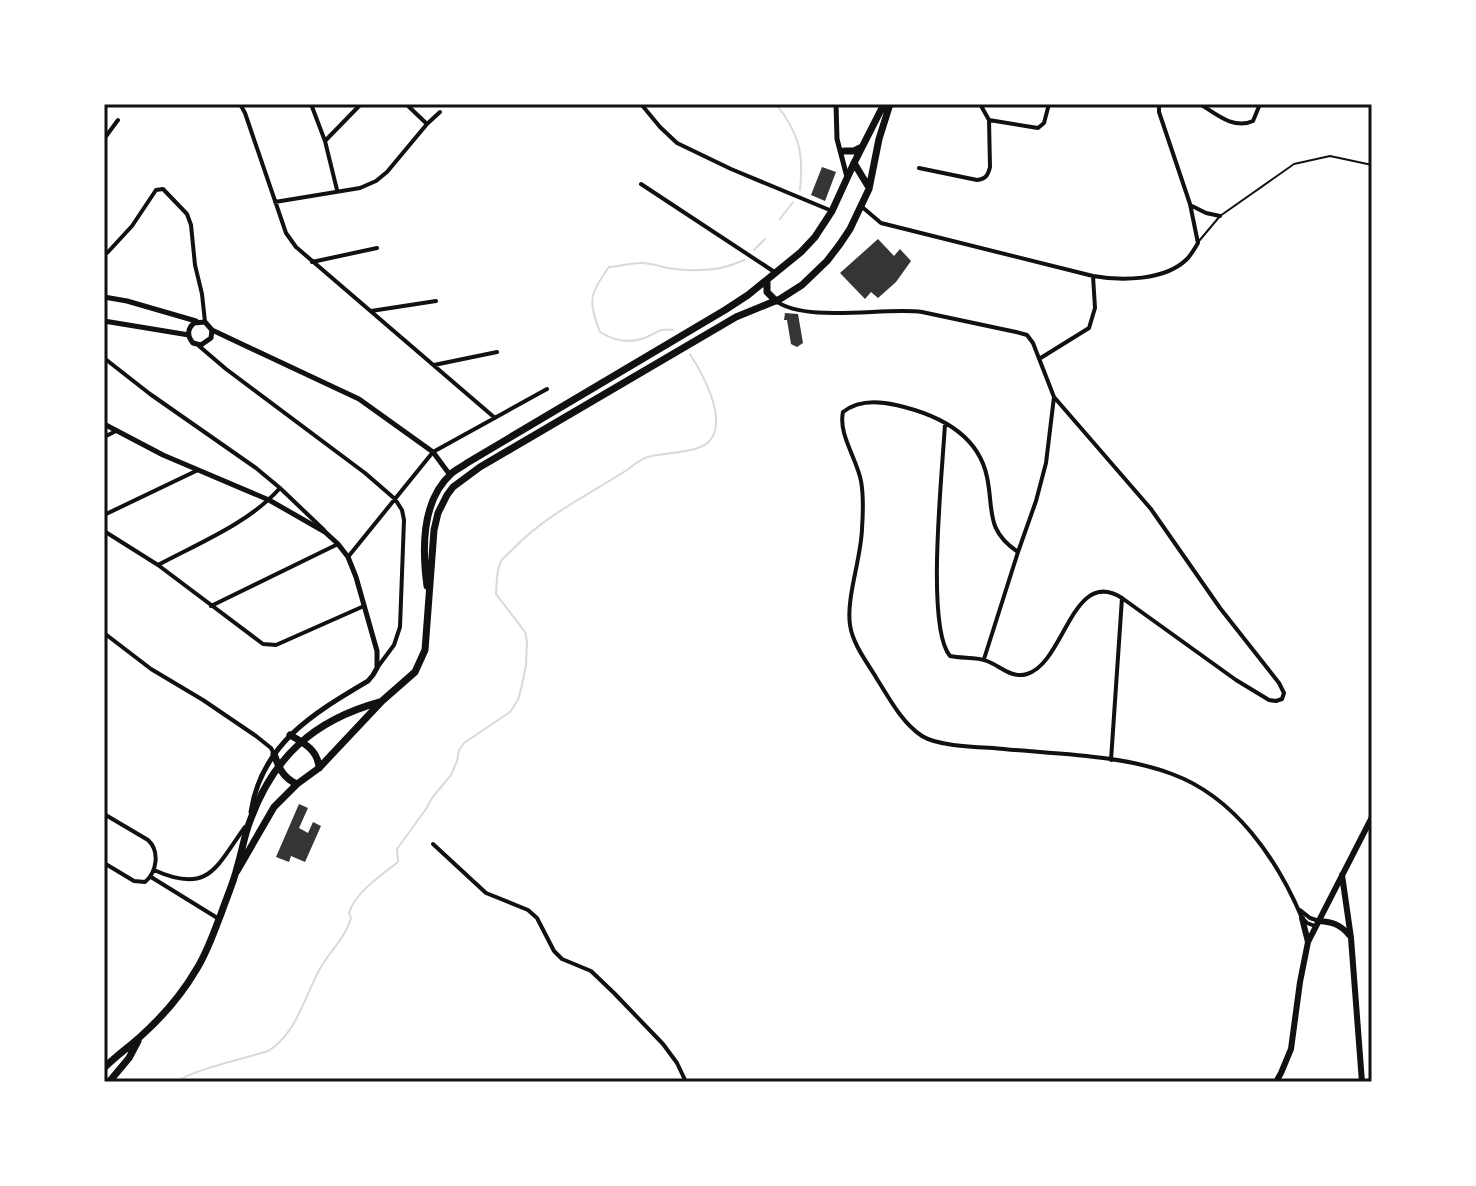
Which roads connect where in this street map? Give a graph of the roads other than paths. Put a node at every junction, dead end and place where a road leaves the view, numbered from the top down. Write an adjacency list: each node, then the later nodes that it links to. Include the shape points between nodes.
1 (240, 104): 31 (street)
2 (311, 104): 20 (street)
3 (361, 104): 20 (street)
4 (406, 104): 17 (street)
5 (641, 104): 34 (street, via 677,143)
6 (836, 104): 19 (street)
7 (884, 104): 21 (main road)
8 (890, 104): 29 (main road)
9 (980, 104): 16 (street)
10 (1049, 104): 16 (street, via 1038,128)
11 (1159, 104): 32 (street)
12 (1200, 104): 13 (street, via 1245,125 1253,121)
13 (1260, 104)
14 (440, 112): 17 (street)
15 (118, 120): 18 (street)
16 (989, 120): 25 (street, via 990,167 985,178)
17 (427, 124): 30 (street, via 376,181)
18 (104, 139)
19 (837, 139): 22 (street); 26 (street)
20 (325, 141): 30 (street)
21 (862, 147): 22 (main road); 23 (main road)
22 (844, 151): 23 (street)
23 (854, 163): 26 (main road); 27 (main road)
24 (1372, 165): 35 (lane, via 1330,156 1294,164)
25 (919, 168)
26 (847, 177): 27 (main road); 34 (main road)
27 (864, 180): 29 (main road)
28 (641, 184): 40 (street)
29 (869, 189): 33 (main road)
30 (337, 190): 31 (street)
31 (275, 202): 39 (street, via 286,233)
32 (1190, 204): 35 (street); 36 (street)
33 (861, 206): 41 (street, via 881,223); 45 (main road, via 827,261)
34 (832, 211): 40 (main road, via 808,245)
35 (1220, 216): 36 (lane)
36 (1198, 243): 41 (street, via 1187,259 1156,274 1115,280)
37 (377, 248): 39 (street)
38 (104, 255): 49 (street, via 156,190 163,189 191,225)
39 (312, 262): 46 (street)
40 (776, 273): 42 (main road)
41 (1093, 276): 55 (street, via 1095,308 1089,328)
42 (767, 280): 45 (main road, via 767,292); 66 (main road)
43 (104, 297): 48 (street)
44 (436, 301): 46 (street)
45 (776, 301): 55 (street, via 791,309 906,310 1000,328 1027,335); 77 (main road, via 736,317 467,475 453,487 436,519)
46 (371, 311): 56 (street)
47 (104, 321): 51 (street)
48 (197, 322): 49 (street); 51 (street)
49 (205, 322): 50 (street)
50 (212, 330): 52 (street, via 209,342); 64 (street, via 359,399)
51 (189, 335): 52 (street)
52 (197, 345): 68 (street)
53 (497, 352): 56 (street)
54 (104, 358): 67 (street)
55 (1039, 359): 58 (street)
56 (434, 365): 59 (street)
57 (547, 389): 59 (street)
58 (1054, 397): 74 (street, via 1046,463); 78 (street, via 1151,509 1279,683 1282,699 1269,700 1236,680)
59 (495, 418): 64 (street)
60 (945, 423): 74 (street, via 973,445 987,475 997,534); 82 (street, via 936,564 941,636 950,656); 88 (street, via 889,403 856,404 843,412 862,496 851,632 898,712 923,737)
61 (104, 424): 62 (street)
62 (116, 431): 63 (street); 65 (street)
63 (104, 437)
64 (433, 452): 66 (street); 68 (street)
65 (198, 470): 69 (street); 70 (street)
66 (450, 475): 77 (main road, via 427,518)
67 (280, 488): 69 (street); 72 (street)
68 (395, 499): 75 (street); 83 (street, via 404,520 400,627)
69 (269, 500): 72 (street); 76 (street)
70 (104, 515)
71 (104, 531): 76 (street)
72 (325, 532): 73 (street)
73 (338, 544): 75 (street); 79 (street)
74 (1018, 552): 82 (street)
75 (348, 557): 80 (street)
76 (158, 565): 79 (street)
77 (428, 596): 84 (main road, via 422,657 415,672)
78 (1122, 598): 82 (street, via 1108,591 1088,597 1049,655 1026,675 1017,676); 88 (street)
79 (211, 606): 80 (street, via 270,646)
80 (364, 606): 83 (street)
81 (104, 633): 87 (street, via 256,736)
82 (984, 659)
83 (377, 668): 85 (street, via 368,681)
84 (382, 701): 86 (main road, via 319,728); 90 (main road)
85 (290, 735): 86 (main road); 87 (street)
86 (301, 742): 89 (main road); 90 (main road, via 314,753)
87 (274, 754): 89 (main road); 94 (street, via 253,800)
88 (1111, 760): 101 (street, via 1172,773 1208,792 1253,835)
89 (278, 766): 91 (main road); 94 (main road)
90 (319, 768): 91 (main road)
91 (297, 784): 98 (main road, via 274,807)
92 (104, 814): 97 (street, via 153,844)
93 (1372, 817): 99 (main road)
94 (250, 820): 97 (street, via 214,871 204,877 172,878); 98 (main road)
95 (433, 844): 111 (street, via 486,893 537,918 554,951 591,971 614,993 663,1044)
96 (104, 863): 100 (street, via 134,881)
97 (154, 870): 100 (street)
98 (237, 871): 103 (main road)
99 (1342, 875): 104 (main road); 105 (main road)
100 (151, 877): 103 (street)
101 (1298, 909): 102 (street); 104 (street)
102 (1302, 918): 104 (street); 106 (main road)
103 (219, 919): 107 (main road, via 195,972)
104 (1317, 924): 105 (main road, via 1333,923); 106 (main road)
105 (1351, 938): 109 (main road)
106 (1308, 942): 112 (main road, via 1291,1049)
107 (140, 1037): 108 (main road); 110 (main road)
108 (104, 1068)
109 (1363, 1081)
110 (109, 1082)
111 (686, 1082)
112 (1276, 1082)

